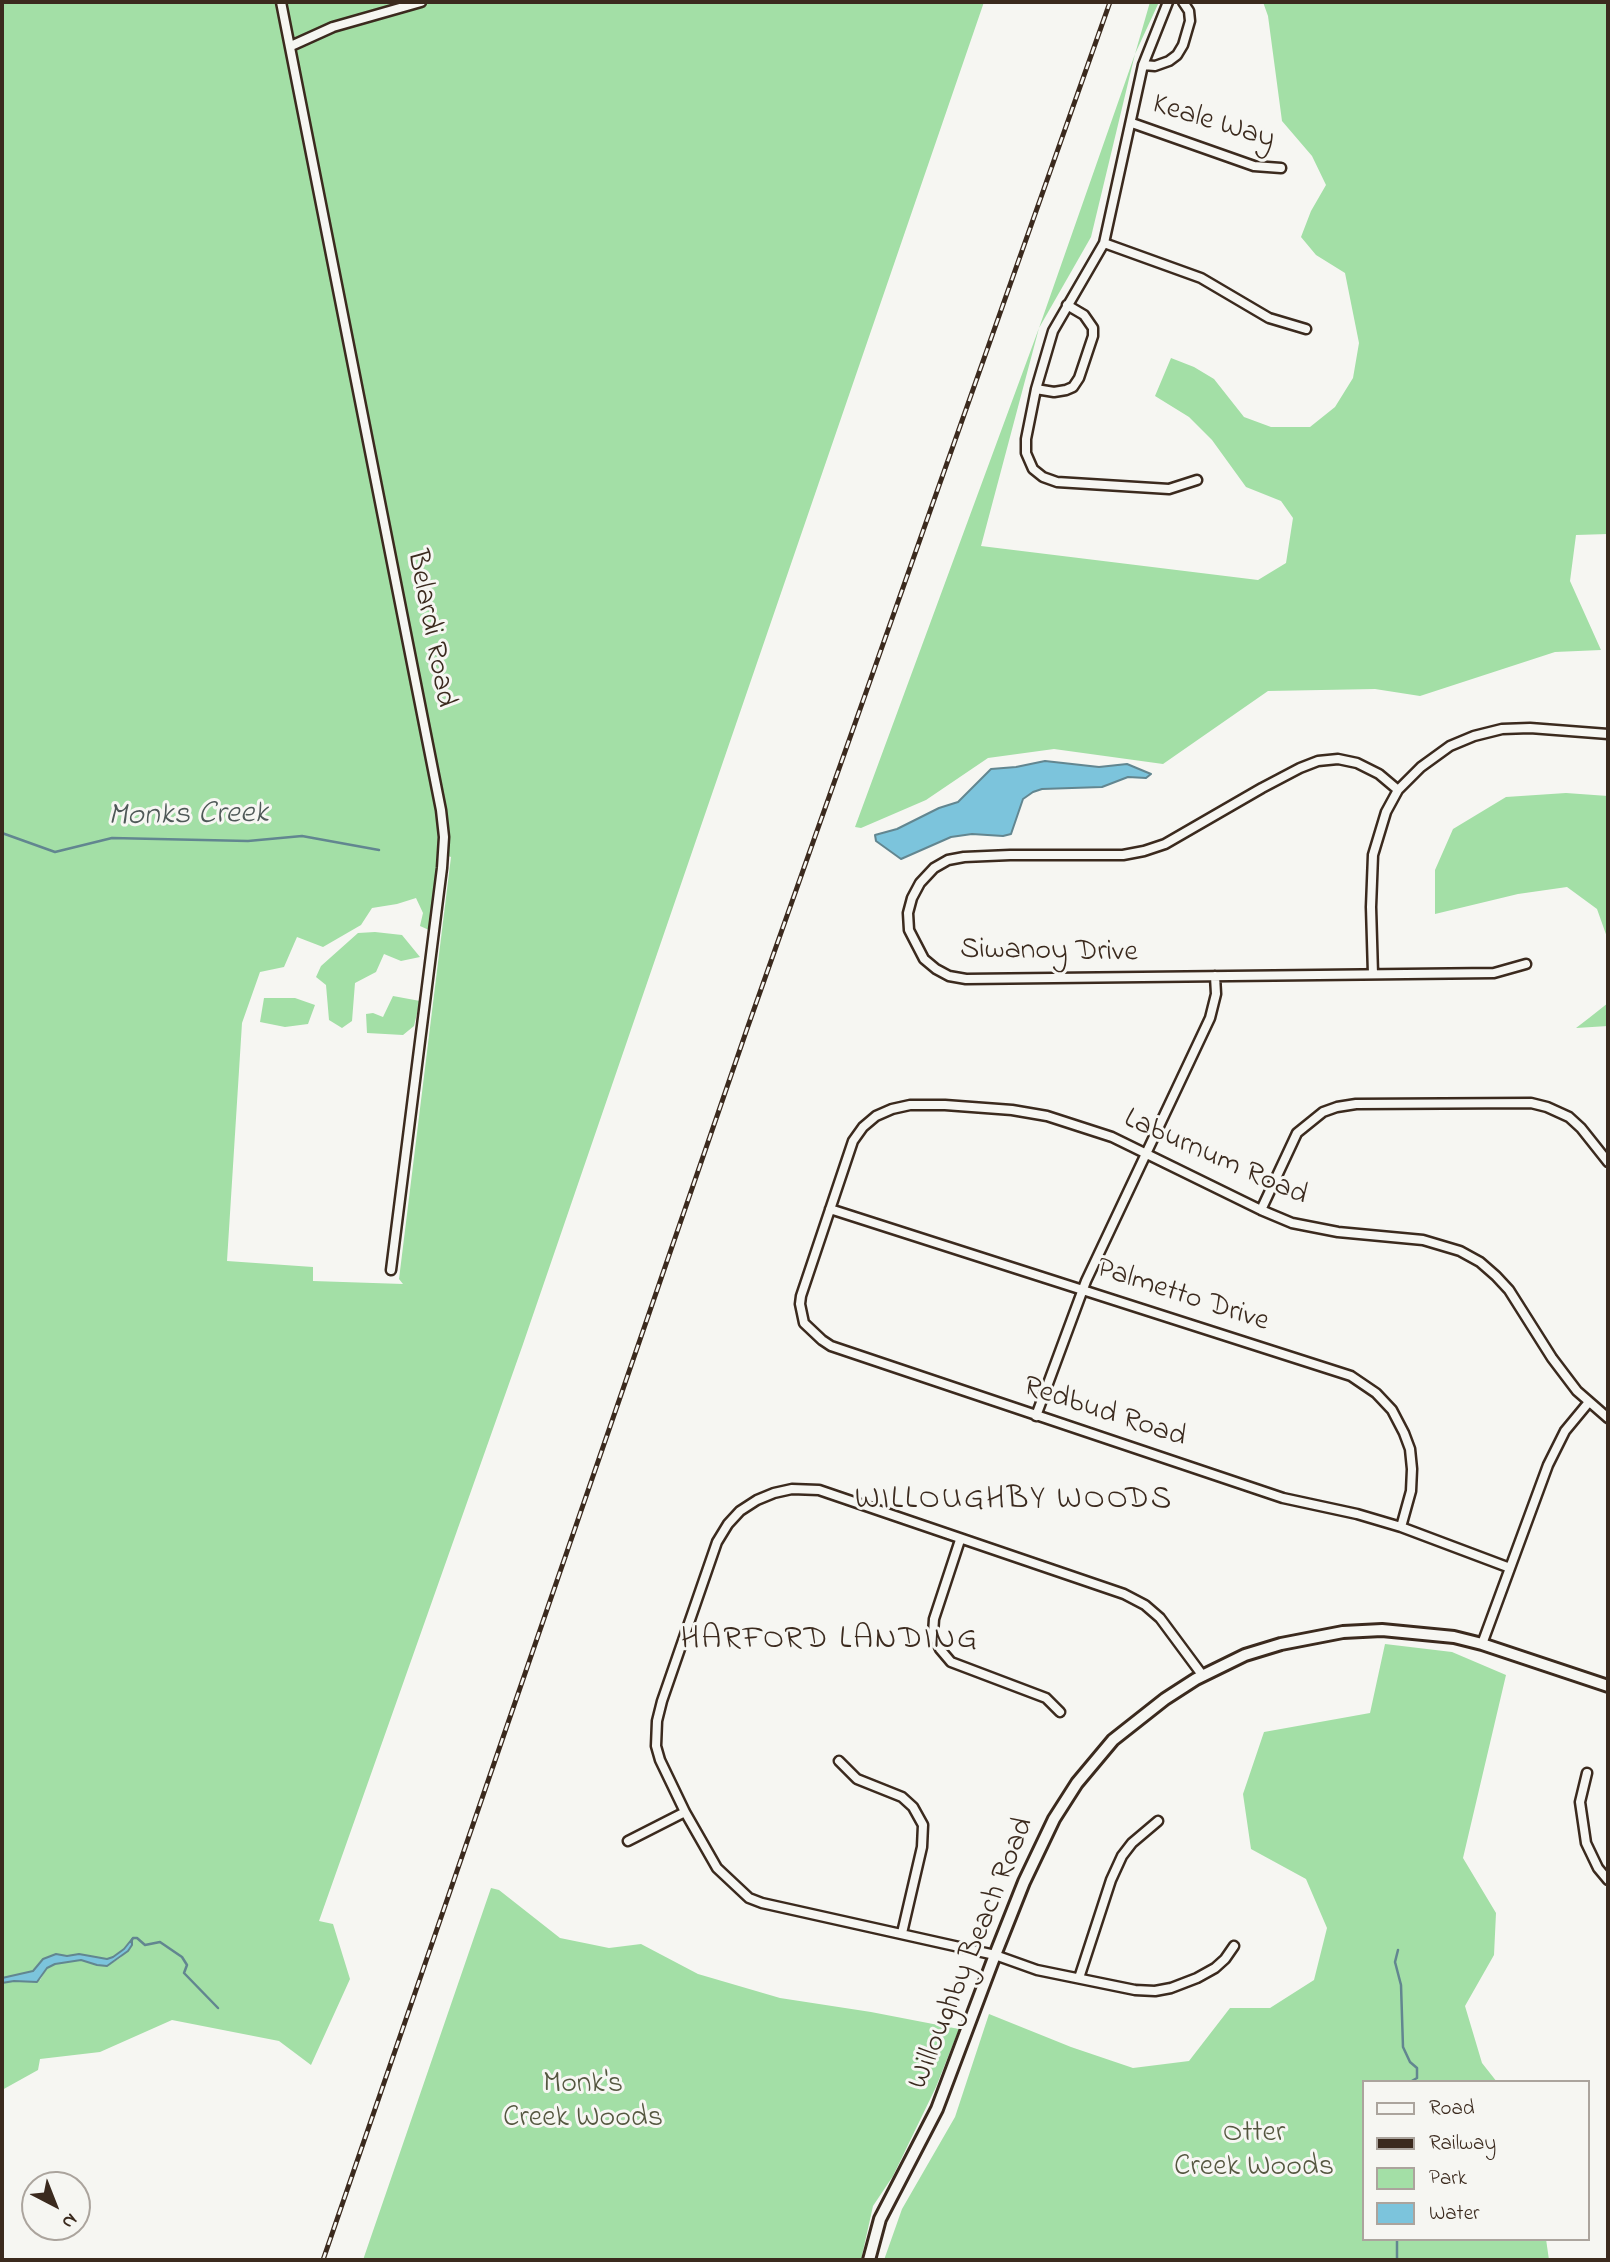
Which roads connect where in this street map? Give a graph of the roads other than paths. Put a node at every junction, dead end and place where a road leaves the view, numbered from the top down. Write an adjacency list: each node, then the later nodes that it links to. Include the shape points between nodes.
1 (281, 2): 5 (street, Belardi Road)
2 (421, 2): 5 (street, via 333,27)
3 (1168, 2): 6 (street)
4 (1183, 2): 6 (street, via 1191,20 1177,55 1155,66)
5 (292, 46): 23 (street, Belardi Road, via 444,837)
6 (1143, 65): 7 (street)
7 (1132, 122): 8 (street, Keale Way, via 1254,166); 9 (street)
8 (1281, 168)
9 (1104, 243): 10 (street); 11 (street, via 1201,278 1269,318)
10 (1067, 305): 12 (street, via 1053,331); 12 (street, via 1084,315 1093,328 1079,378 1066,390)
11 (1306, 329)
12 (1036, 389): 13 (street, via 1026,453 1033,469 1043,477 1057,482 1169,489)
13 (1197, 480)
14 (1608, 734): 15 (street, via 1502,729 1483,734 1450,746)
15 (1398, 790): 17 (street, via 1373,855); 18 (street, Siwanoy Drive, via 1357,762 1318,761 1144,851 948,860 920,883 908,913 916,947 924,959 949,976)
16 (1526, 964): 17 (street, Siwanoy Drive, via 1494,972)
17 (1373, 974): 18 (street, Siwanoy Drive)
18 (1215, 976): 19 (street, via 1210,1018)
19 (1145, 1154): 21 (street, Laburnum Road, via 1047,1116 910,1105 876,1116 863,1127 853,1142); 22 (street, Laburnum Road); 24 (street)
20 (1608, 1162): 22 (street, via 1569,1117 1531,1102 1356,1104 1317,1116 1297,1133)
21 (830, 1209): 24 (street, Palmetto Drive); 26 (street, Redbud Road, via 801,1297 802,1318 811,1332 831,1346)
22 (1261, 1210): 25 (street, Laburnum Road, via 1292,1223 1338,1232 1443,1244 1480,1262 1509,1290 1552,1358)
23 (391, 1270)
24 (1083, 1289): 26 (street); 28 (street, Palmetto Drive, via 1351,1376 1366,1385 1399,1420 1409,1449 1411,1490)
25 (1589, 1402): 27 (street, Laburnum Road); 30 (street, via 1556,1446)
26 (1037, 1416): 28 (street, Redbud Road, via 1283,1498)
27 (1608, 1419)
28 (1401, 1527): 30 (street, Redbud Road)
29 (960, 1540): 32 (street, via 1137,1600 1160,1618); 34 (street, via 934,1619 933,1634 940,1649 951,1662 1045,1698); 37 (street, via 819,1490 774,1493 740,1511 713,1551 657,1721 660,1760)
30 (1510, 1568): 31 (street)
31 (1482, 1644): 32 (street, Willoughby Beach Road, via 1382,1630 1343,1632 1245,1655); 33 (street, Willoughby Beach Road)
32 (1203, 1676): 43 (street, Willoughby Beach Road, via 1113,1740 1077,1783 1054,1819)
33 (1608, 1686)
34 (1060, 1712)
35 (839, 1761): 41 (street, via 857,1779 902,1797 923,1825)
36 (1587, 1773): 40 (street, via 1580,1802 1586,1843)
37 (685, 1812): 39 (street); 41 (street, via 717,1868 750,1898)
38 (1158, 1821): 44 (street, via 1122,1856)
39 (628, 1841)
40 (1608, 1880)
41 (902, 1933): 43 (street)
42 (1234, 1946): 44 (street, via 1215,1968 1171,1988 1135,1990)
43 (995, 1955): 44 (street); 45 (street, Willoughby Beach Road, via 937,2109 880,2219)
44 (1079, 1978)
45 (869, 2260)

